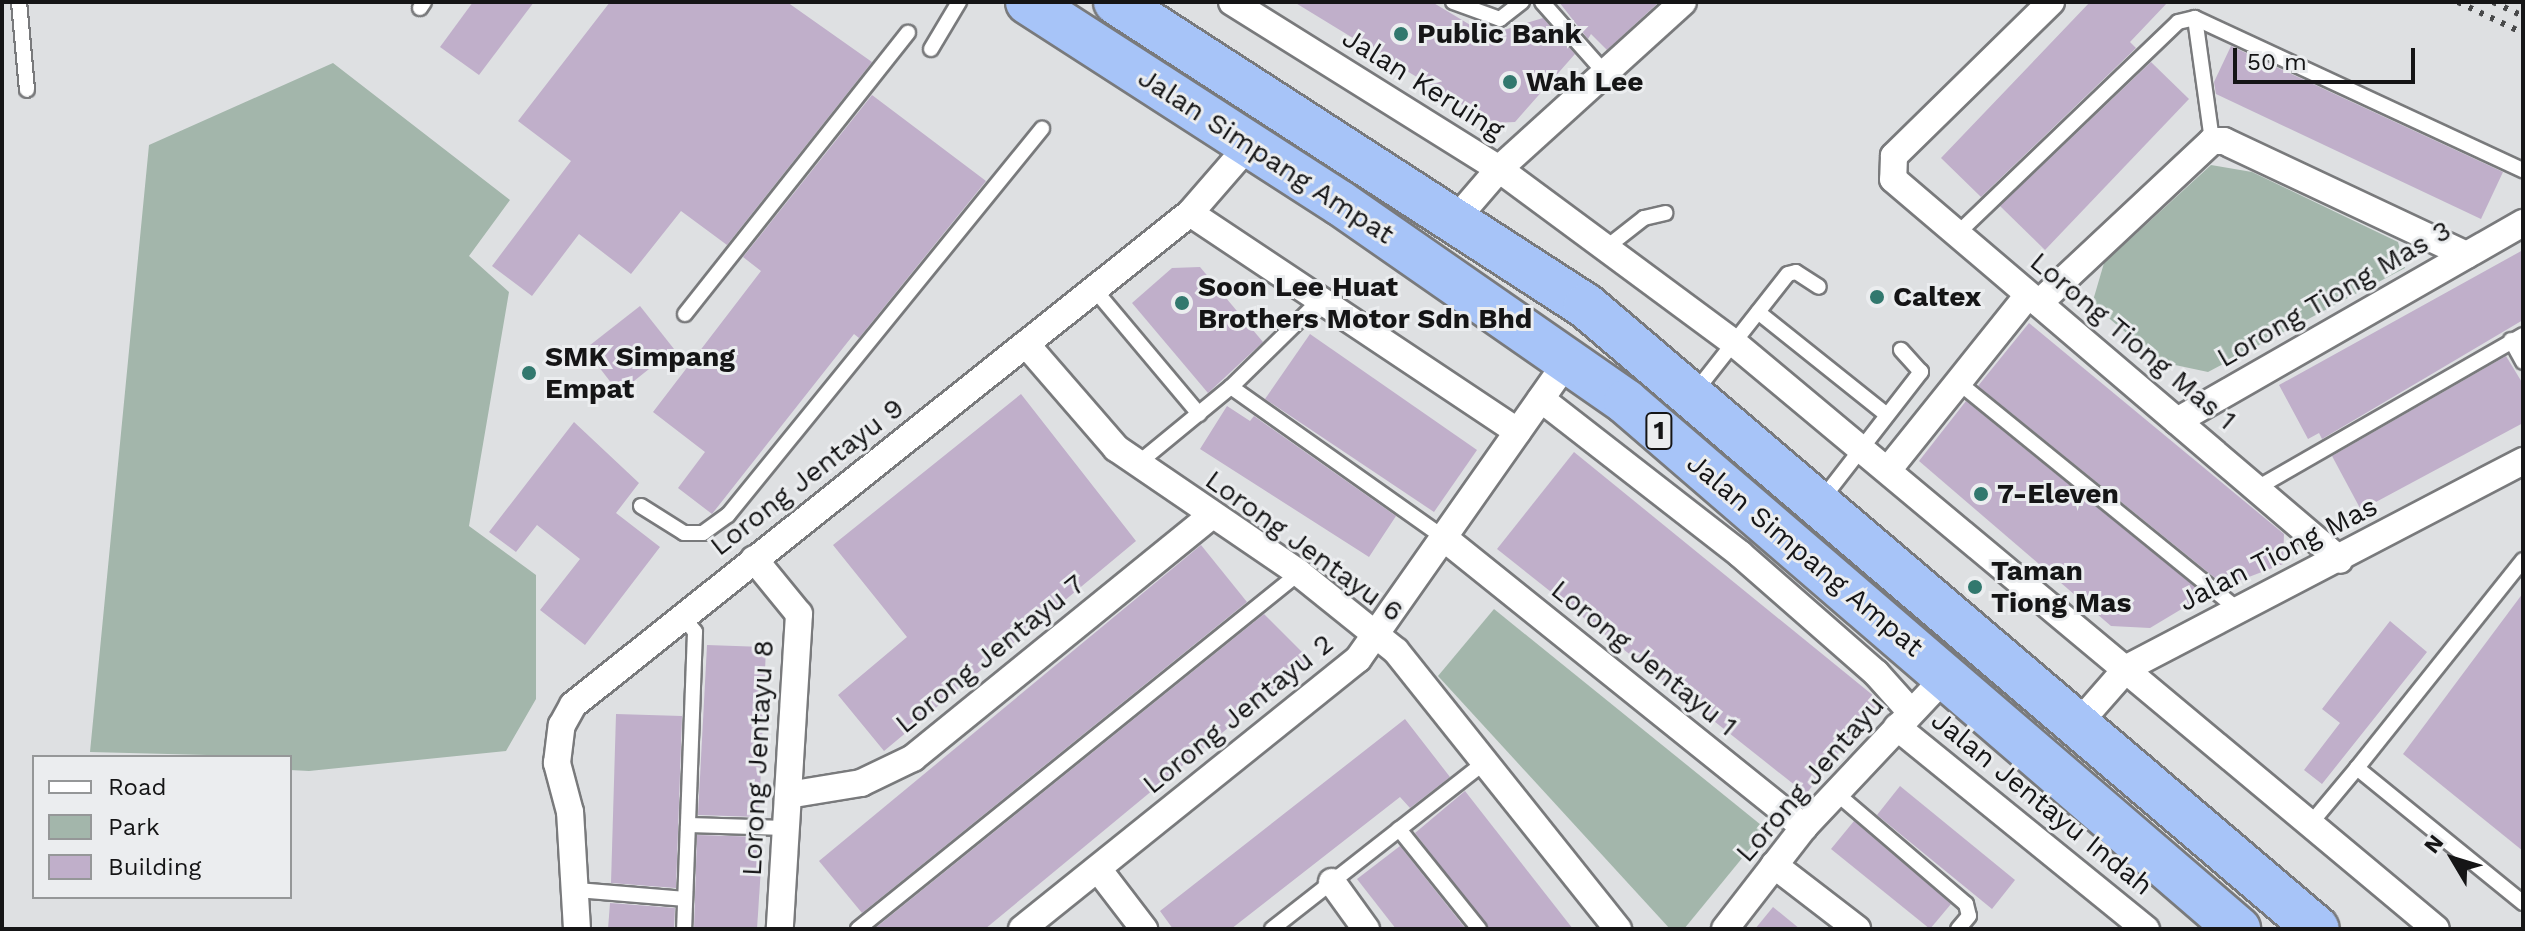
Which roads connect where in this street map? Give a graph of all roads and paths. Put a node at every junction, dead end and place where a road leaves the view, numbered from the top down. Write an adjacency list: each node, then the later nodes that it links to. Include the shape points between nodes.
1 (19, 2): 15 (lane)
2 (959, 2): 13 (lane)
3 (1028, 2): 18 (highway, Jalan Simpang Ampat / 1)
4 (1116, 2): 23 (highway, Jalan Simpang Ampat / 1)
5 (1232, 2): 19 (street, Jalan Keruing)
6 (1453, 2): 7 (lane, via 1500,19)
7 (1522, 2)
8 (1542, 2): 14 (lane)
9 (1683, 2): 14 (street, Jalan Keruing)
10 (2051, 2): 25 (street, Lorong Tiong Mas 1, via 1894,156 1889,168 1893,179)
11 (2195, 18): 17 (lane); 20 (lane); 25 (lane, via 2178,22)
12 (908, 33): 33 (lane)
13 (931, 49)
14 (1605, 73): 19 (street, Jalan Keruing)
15 (27, 90)
16 (1042, 129): 54 (lane, via 728,515 703,533 684,533)
17 (2212, 141): 27 (street, via 2224,141); 31 (street)
18 (1250, 144): 21 (street, Lorong Jentayu 9); 38 (highway, Jalan Simpang Ampat / 1)
19 (1499, 169): 23 (street, Jalan Keruing); 26 (street, Jalan Keruing)
20 (2523, 170)
21 (1190, 213): 29 (street, Lorong Jentayu 9); 30 (street)
22 (1665, 213): 26 (lane, via 1644,218)
23 (1456, 219): 42 (highway, Jalan Simpang Ampat / 1, via 1586,306)
24 (2523, 223): 27 (street, Lorong Tiong Mas 3)
25 (1957, 234): 31 (street, Lorong Tiong Mas 1)
26 (1607, 247): 35 (street, Jalan Keruing)
27 (2466, 255): 46 (street, Lorong Tiong Mas 3)
28 (1819, 287): 32 (lane, via 1804,275 1788,274)
29 (1095, 290): 36 (street, Lorong Jentayu 9); 44 (lane)
30 (1321, 299): 41 (lane); 47 (street)
31 (2034, 299): 40 (street); 46 (street, Lorong Tiong Mas 1)
32 (1758, 312): 35 (lane); 45 (lane)
33 (685, 314)
34 (2517, 337): 39 (lane); 52 (lane)
35 (1734, 343): 42 (lane); 48 (street, Jalan Keruing)
36 (1026, 344): 50 (street, Lorong Jentayu 6); 57 (street, Lorong Jentayu 9)
37 (1901, 350): 45 (lane, via 1921,372)
38 (1569, 359): 43 (street, Lorong Jentayu 2); 65 (highway, Jalan Simpang Ampat / 1)
39 (2523, 362)
40 (1958, 382): 51 (street); 61 (lane)
41 (1231, 387): 44 (lane); 56 (lane)
42 (1692, 395): 53 (highway, Jalan Simpang Ampat / 1)
43 (1541, 399): 47 (street, Lorong Jentayu 2); 66 (street, Jalan Jentayu Indah, via 1740,554 1876,673)
44 (1199, 414): 50 (lane)
45 (1887, 415): 48 (lane)
46 (2177, 421): 52 (street, Lorong Tiong Mas 1)
47 (1518, 432): 56 (street, Lorong Jentayu 2)
48 (1859, 448): 51 (street, Jalan Keruing); 53 (lane)
49 (2523, 461): 58 (street, Jalan Tiong Mas)
50 (1136, 465): 55 (street, Lorong Jentayu 6)
51 (1888, 470): 64 (street, Jalan Keruing)
52 (2257, 488): 58 (street, Lorong Tiong Mas 1)
53 (1820, 502): 67 (highway, Jalan Simpang Ampat / 1)
54 (641, 506)
55 (1210, 517): 60 (street, Lorong Jentayu 6); 71 (street, Lorong Jentayu 7, via 913,758 861,783)
56 (1444, 538): 63 (street, Lorong Jentayu 2); 74 (street, Lorong Jentayu 1)
57 (754, 559): 62 (street, Lorong Jentayu 9); 71 (street, Lorong Jentayu 8, via 799,614)
58 (2340, 560): 61 (street, Jalan Tiong Mas)
59 (2523, 560): 69 (lane)
60 (1299, 573): 63 (street, Lorong Jentayu 6); 87 (lane)
61 (2239, 610): 64 (street, Jalan Tiong Mas)
62 (683, 617): 73 (lane, via 695,632); 80 (street, Lorong Jentayu 9, via 573,705 562,725 557,763 570,812)
63 (1377, 633): 68 (street, Lorong Jentayu 6); 78 (street, Lorong Jentayu 2, via 1358,659)
64 (2127, 668): 67 (street, Jalan Tiong Mas); 72 (street, Jalan Keruing)
65 (1947, 675): 66 (street, Lorong Jentayu); 97 (highway, Jalan Simpang Ampat / 1)
66 (1904, 720): 70 (street, Lorong Jentayu); 96 (street, Jalan Jentayu Indah)
67 (2078, 724): 98 (highway, Jalan Simpang Ampat / 1)
68 (1485, 762): 76 (lane); 93 (street, Lorong Jentayu 6)
69 (2357, 768): 72 (lane); 82 (lane)
70 (1836, 793): 74 (street, Lorong Jentayu); 95 (lane, via 1966,904 1969,916)
71 (788, 795): 75 (street, Lorong Jentayu 8)
72 (2311, 823): 99 (street, Jalan Keruing)
73 (688, 825): 75 (lane); 81 (lane)
74 (1804, 827): 77 (street, Lorong Jentayu)
75 (786, 828): 86 (street, Lorong Jentayu 8)
76 (1399, 829): 79 (lane); 92 (lane)
77 (1774, 865): 83 (street, Lorong Jentayu); 94 (street)
78 (1098, 869): 88 (street, Lorong Jentayu 2); 89 (street)
79 (1332, 882): 90 (lane); 91 (street)
80 (578, 890): 81 (lane); 84 (street, Lorong Jentayu 9)
81 (685, 899): 85 (lane)
82 (2523, 903)
83 (1728, 928)
84 (577, 929)
85 (684, 929)
86 (780, 929)
87 (858, 929)
88 (1022, 929)
89 (1144, 929)
90 (1272, 929)
91 (1366, 929)
92 (1479, 929)
93 (1618, 929)
94 (1857, 929)
95 (1958, 929)
96 (2146, 929)
97 (2238, 929)
98 (2317, 929)
99 (2436, 929)

